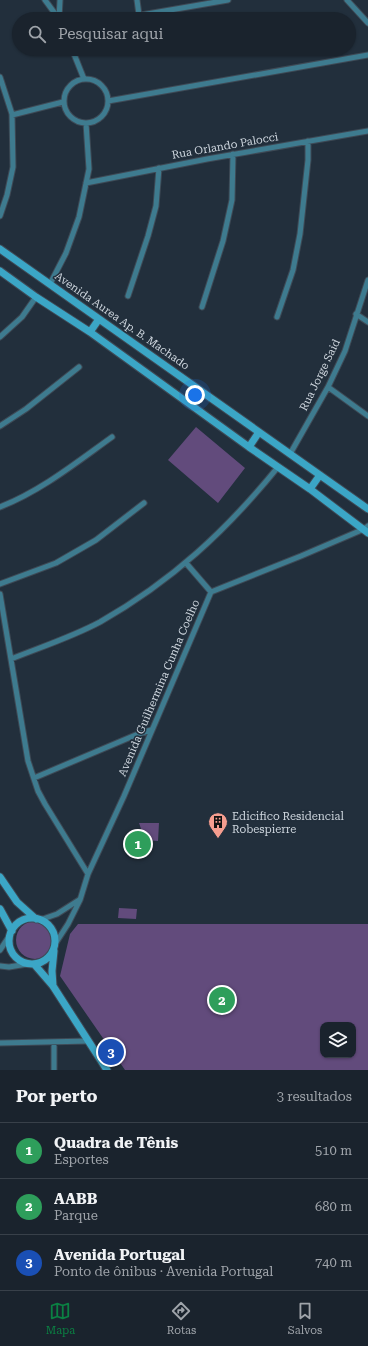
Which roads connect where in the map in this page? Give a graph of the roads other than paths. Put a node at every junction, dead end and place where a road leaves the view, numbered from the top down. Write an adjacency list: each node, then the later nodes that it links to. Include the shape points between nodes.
1 (45, 0): 7 (street)
2 (60, 0): 8 (street)
3 (137, 0): 9 (street)
4 (228, 0): 6 (street)
5 (347, 0): 11 (street)
6 (211, 1): 10 (street)
7 (54, 12)
8 (59, 12)
9 (139, 12)
10 (154, 12)
11 (368, 23)
12 (368, 55): 16 (street)
13 (75, 56): 15 (street)
14 (0, 77): 18 (street)
15 (84, 78): 16 (street, via 98,82 107,94); 17 (street, via 67,88)
16 (108, 101): 19 (street, via 104,114 99,119)
17 (63, 102): 18 (street); 19 (street, via 64,108 73,119)
18 (12, 115): 25 (street, via 13,167)
19 (86, 123): 24 (street, via 89,169)
20 (368, 131): 21 (street, Rua Orlando Palocci)
21 (308, 141): 22 (street, Rua Orlando Palocci); 34 (street, via 300,234)
22 (233, 154): 23 (street, Rua Orlando Palocci); 32 (street, via 232,200 223,242)
23 (158, 168): 24 (street, Rua Orlando Palocci); 30 (street, via 156,206)
24 (86, 182): 29 (street, via 79,217 69,246)
25 (0, 216)
26 (0, 249): 29 (street, Avenida Aurea Ap. B. Machado)
27 (0, 271): 31 (street)
28 (368, 280): 33 (street, Rua Jorge Said)
29 (50, 284): 35 (street, Avenida Aurea Ap. B. Machado)
30 (128, 296)
31 (36, 297): 37 (street); 38 (street, via 22,317)
32 (202, 307)
33 (356, 314): 36 (street); 40 (street, Rua Jorge Said, via 345,351)
34 (277, 317)
35 (99, 320): 37 (street); 43 (street, Avenida Aurea Ap. B. Machado)
36 (368, 322)
37 (90, 332): 45 (street)
38 (0, 337)
39 (79, 367): 42 (street)
40 (328, 387): 41 (street); 46 (street, Rua Jorge Said)
41 (368, 416)
42 (0, 426)
43 (259, 432): 45 (street); 46 (street, Avenida Aurea Ap. B. Machado)
44 (112, 437): 51 (street, via 35,490)
45 (249, 447): 47 (street)
46 (290, 454): 48 (street, Avenida Aurea Ap. B. Machado)
47 (278, 467): 49 (street); 54 (street, via 229,523)
48 (320, 475): 49 (street); 52 (street, Avenida Aurea Ap. B. Machado)
49 (310, 489): 53 (street)
50 (144, 503): 55 (street, via 96,540 56,563)
51 (0, 507)
52 (368, 509)
53 (367, 529): 56 (street, Avenida Guilhermina Cunha Coelho)
54 (186, 564): 56 (street); 60 (street, via 99,622)
55 (0, 584)
56 (211, 592): 61 (street, Avenida Guilhermina Cunha Coelho)
57 (0, 594): 58 (street)
58 (5, 622): 59 (street); 60 (street)
59 (0, 627)
60 (11, 659): 64 (street, via 28,761)
61 (152, 730): 62 (street); 63 (street, Avenida Guilhermina Cunha Coelho)
62 (138, 734): 63 (street); 64 (street)
63 (148, 738): 65 (street, Avenida Guilhermina Cunha Coelho)
64 (34, 778): 65 (street, via 45,804)
65 (88, 874): 67 (street, Avenida Guilhermina Cunha Coelho)
66 (0, 877): 69 (street, via 17,902)
67 (80, 900): 69 (street, via 57,914); 71 (street, Avenida Guilhermina Cunha Coelho)
68 (0, 910): 70 (street)
69 (38, 919): 70 (street, via 19,922); 71 (street, via 52,929)
70 (11, 933): 72 (street); 73 (street, via 10,950 20,961)
71 (54, 946): 73 (street, via 46,959); 75 (street)
72 (0, 950)
73 (30, 964): 74 (street); 75 (street)
74 (0, 966)
75 (53, 986): 76 (street)
76 (89, 1041): 77 (street); 80 (street)
77 (54, 1042): 78 (street); 79 (street)
78 (0, 1043)
79 (54, 1070)
80 (107, 1070)

